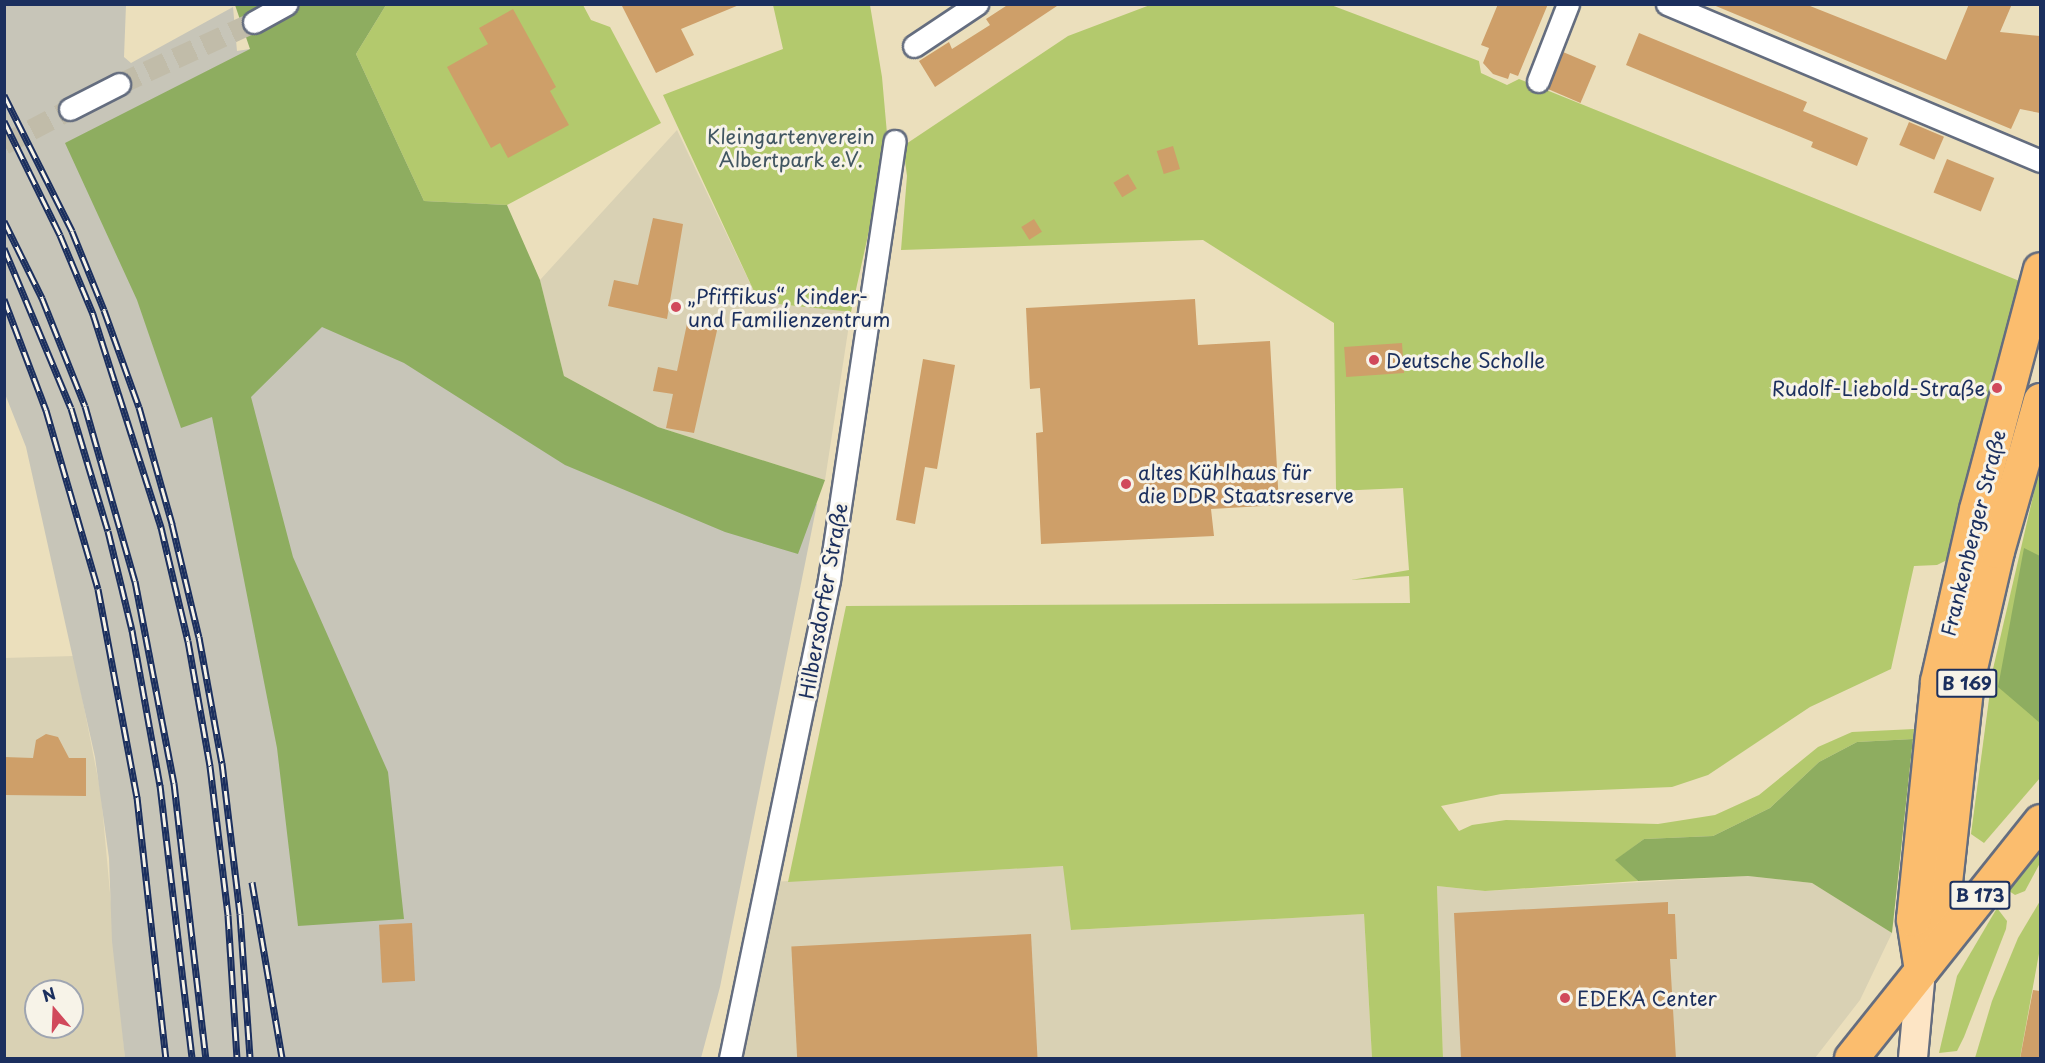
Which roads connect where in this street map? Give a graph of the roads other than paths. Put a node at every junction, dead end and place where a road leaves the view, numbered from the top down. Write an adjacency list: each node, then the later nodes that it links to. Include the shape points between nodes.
1 (286, 4): 5 (street)
2 (977, 4): 6 (street)
3 (1568, 4): 7 (street)
4 (1667, 4): 11 (street)
5 (254, 22)
6 (914, 46)
7 (1538, 81)
8 (119, 84): 9 (street)
9 (70, 110)
10 (895, 141): 16 (street, Hilbersdorfer Straße, via 829,580)
11 (2040, 161)
12 (2040, 269): 15 (main road, Frankenberger Straße / B 169, via 1976,509 1937,681 1913,919)
13 (2040, 400): 15 (main road, Frankenberger Straße / B 169, via 1997,551 1967,681 1941,919)
14 (2040, 821): 15 (main road, B 173)
15 (1921, 970): 17 (main road, B 173); 18 (main road)
16 (730, 1059)
17 (1851, 1059)
18 (1913, 1059)

